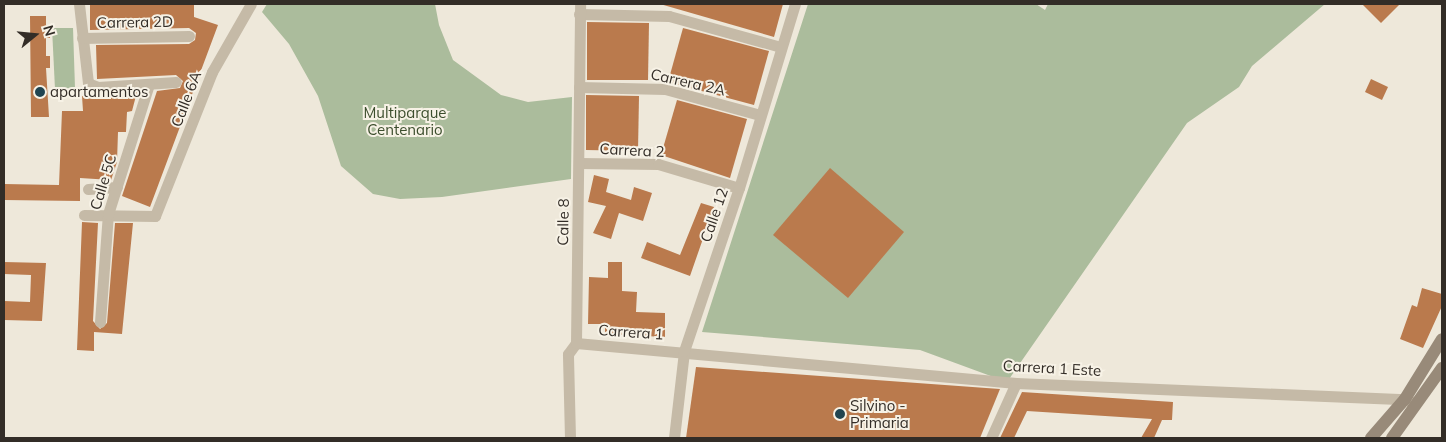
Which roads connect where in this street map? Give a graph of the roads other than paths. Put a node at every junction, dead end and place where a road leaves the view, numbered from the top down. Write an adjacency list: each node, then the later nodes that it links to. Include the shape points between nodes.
1 (79, 4): 6 (street)
2 (251, 4): 16 (street, Calle 6A, via 212,72 159,211 148,218)
3 (795, 4): 7 (street, Calle 12)
4 (580, 9): 7 (street, via 669,16); 10 (street, Calle 8)
5 (189, 36): 6 (street, Carrera 2D)
6 (82, 38): 9 (street, via 87,81 98,87)
7 (781, 47): 11 (street, Calle 12)
8 (176, 82): 9 (street)
9 (150, 84): 13 (street, Calle 5C)
10 (579, 87): 11 (street, Carrera 2A, via 664,89); 12 (street, Calle 8)
11 (760, 115): 14 (street, Calle 12)
12 (579, 163): 14 (street, Carrera 2, via 658,164); 20 (street, Calle 8)
13 (117, 187): 15 (street); 16 (street, Calle 5C)
14 (739, 188): 21 (street, Calle 12)
15 (88, 189)
16 (108, 214): 17 (street); 18 (street, Calle 5C)
17 (84, 216)
18 (100, 322)
19 (1442, 338): 22 (main road)
20 (576, 343): 21 (street, Carrera 1); 27 (street, Calle 8, via 568,354)
21 (684, 351): 24 (street, Carrera 1 Este); 28 (street, Calle 12)
22 (1426, 364): 23 (street); 25 (main road)
23 (1442, 370): 26 (main road)
24 (1016, 382): 25 (street, Carrera 1 Este); 29 (street)
25 (1405, 399): 26 (street, Carrera 1 Este); 30 (main road)
26 (1418, 405): 31 (main road)
27 (570, 438)
28 (674, 438)
29 (991, 438)
30 (1371, 438)
31 (1392, 438)

